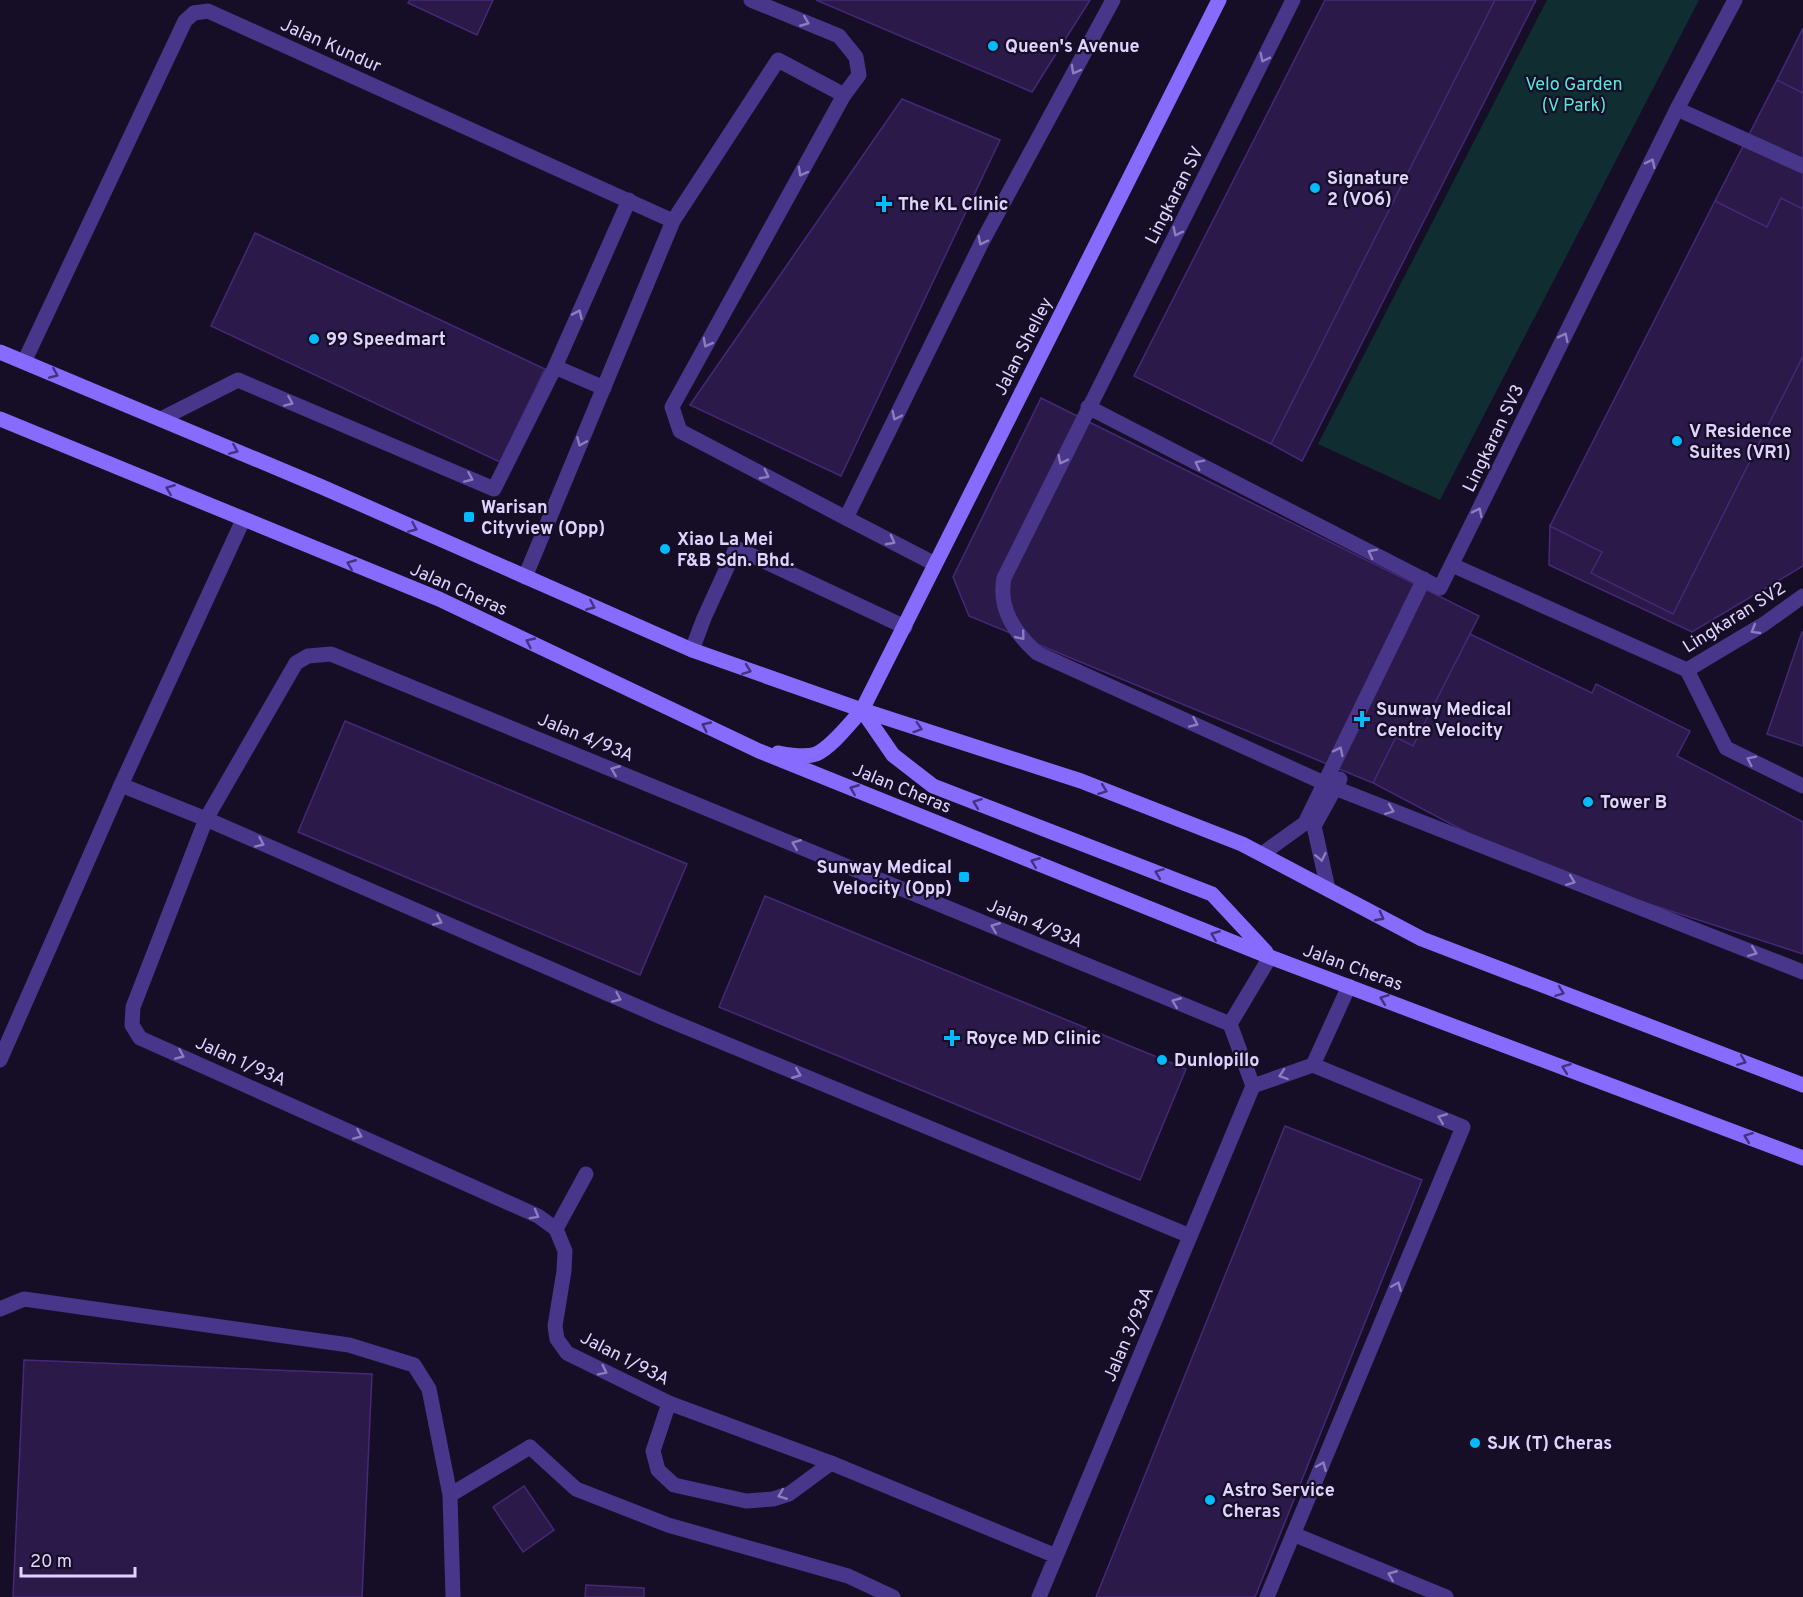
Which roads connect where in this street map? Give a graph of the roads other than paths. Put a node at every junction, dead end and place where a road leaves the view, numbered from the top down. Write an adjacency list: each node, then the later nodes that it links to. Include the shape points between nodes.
1 (751, 0): 6 (street, one-way to 6, via 839,36 856,57 859,75)
2 (1113, 0): 18 (street, one-way to 18, via 982,242)
3 (1219, 0): 20 (main road, Jalan Shelley)
4 (1735, 0): 7 (street, Lingkaran SV3)
5 (1288, 2): 15 (street, Lingkaran SV, one-way to 15)
6 (844, 95): 10 (street, via 778,60); 18 (street, one-way to 18, via 672,407 680,431)
7 (1677, 109): 8 (street); 21 (street, Lingkaran SV3, one-way to 7)
8 (1803, 166)
9 (629, 200): 10 (street, Jalan Kundur); 12 (street, Jalan Kundur, via 208,11 194,14 185,21); 13 (street, one-way to 9)
10 (673, 221): 14 (street)
11 (0, 352): 12 (main road, Jalan Cheras)
12 (24, 362): 17 (main road, Jalan Cheras, one-way to 17)
13 (555, 367): 14 (street); 17 (street, one-way to 13, via 238,380 494,489)
14 (604, 388): 22 (street, one-way to 22)
15 (1089, 407): 23 (street, one-way to 15); 30 (street, Lingkaran SV, one-way to 30, via 1004,578 1005,610 1013,625 1037,652)
16 (0, 419): 19 (main road, Jalan Cheras, one-way to 16)
17 (161, 419): 22 (main road, Jalan Cheras, one-way to 22)
18 (846, 518): 20 (street, one-way to 20)
19 (243, 519): 29 (main road, Jalan Cheras, one-way to 19, via 439,599); 31 (street)
20 (935, 564): 25 (main road, Jalan Shelley)
21 (1452, 564): 23 (street, Lingkaran SV3, via 1440,588); 27 (street)
22 (525, 577): 26 (main road, Jalan Cheras, one-way to 26)
23 (1424, 579): 30 (street, one-way to 23)
24 (1803, 596): 27 (street, Lingkaran SV2, one-way to 27)
25 (904, 627): 26 (street, via 736,548); 28 (main road, Jalan Shelley)
26 (692, 650): 28 (main road, Jalan Cheras, one-way to 28)
27 (1687, 670): 32 (street, one-way to 27, via 1725,748)
28 (862, 710): 29 (main road, Jalan Shelley, via 816,754 796,756); 34 (main road, Jalan Cheras, one-way to 34, via 1081,781); 36 (main road, one-way to 28, via 1212,894 933,786 893,754)
29 (759, 751): 36 (main road, Jalan Cheras, one-way to 29)
30 (1333, 783): 34 (street, via 1305,823); 35 (street, one-way to 35, via 1314,826); 37 (street, Lingkaran SV, one-way to 37)
31 (121, 785): 33 (street); 41 (street)
32 (1803, 786)
33 (206, 819): 39 (street, Jalan 4/93A, one-way to 33, via 330,654 308,656 296,663); 40 (street, Jalan 4/93A, via 133,1007); 48 (street, one-way to 48, via 658,1016)
34 (1262, 855): 35 (main road, Jalan Cheras)
35 (1328, 889): 43 (main road, Jalan Cheras, one-way to 43, via 1422,939)
36 (1270, 957): 38 (main road, Jalan Cheras); 39 (street)
37 (1803, 972)
38 (1349, 986): 42 (street); 45 (main road, Jalan Cheras, one-way to 38)
39 (1230, 1024): 44 (street)
40 (132, 1025): 47 (street, Jalan 1/93A, one-way to 47, via 140,1038 538,1216)
41 (0, 1060)
42 (1313, 1065): 44 (street, one-way to 44); 53 (street, one-way to 42, via 1463,1127)
43 (1803, 1085)
44 (1253, 1086): 48 (street, Jalan 3/93A)
45 (1803, 1158)
46 (586, 1174): 47 (street)
47 (556, 1229): 50 (street, Jalan 1/93A, one-way to 50, via 565,1251 555,1326 557,1339 567,1353)
48 (1190, 1236): 54 (street, Jalan 3/93A)
49 (0, 1309): 52 (street, via 24,1299 349,1345 414,1365 429,1389)
50 (669, 1403): 51 (street, Jalan 1/93A); 51 (street, one-way to 50, via 789,1494 772,1499 746,1501 674,1485 658,1470 653,1451)
51 (831, 1463): 54 (street, Jalan 1/93A)
52 (450, 1495): 55 (street); 56 (street, via 530,1447 576,1489 668,1525 848,1576)
53 (1293, 1534): 58 (street); 59 (street, one-way to 53)
54 (1056, 1556): 57 (street, Jalan 3/93A)
55 (453, 1597)
56 (893, 1597)
57 (1039, 1597)
58 (1267, 1597)
59 (1446, 1597)

